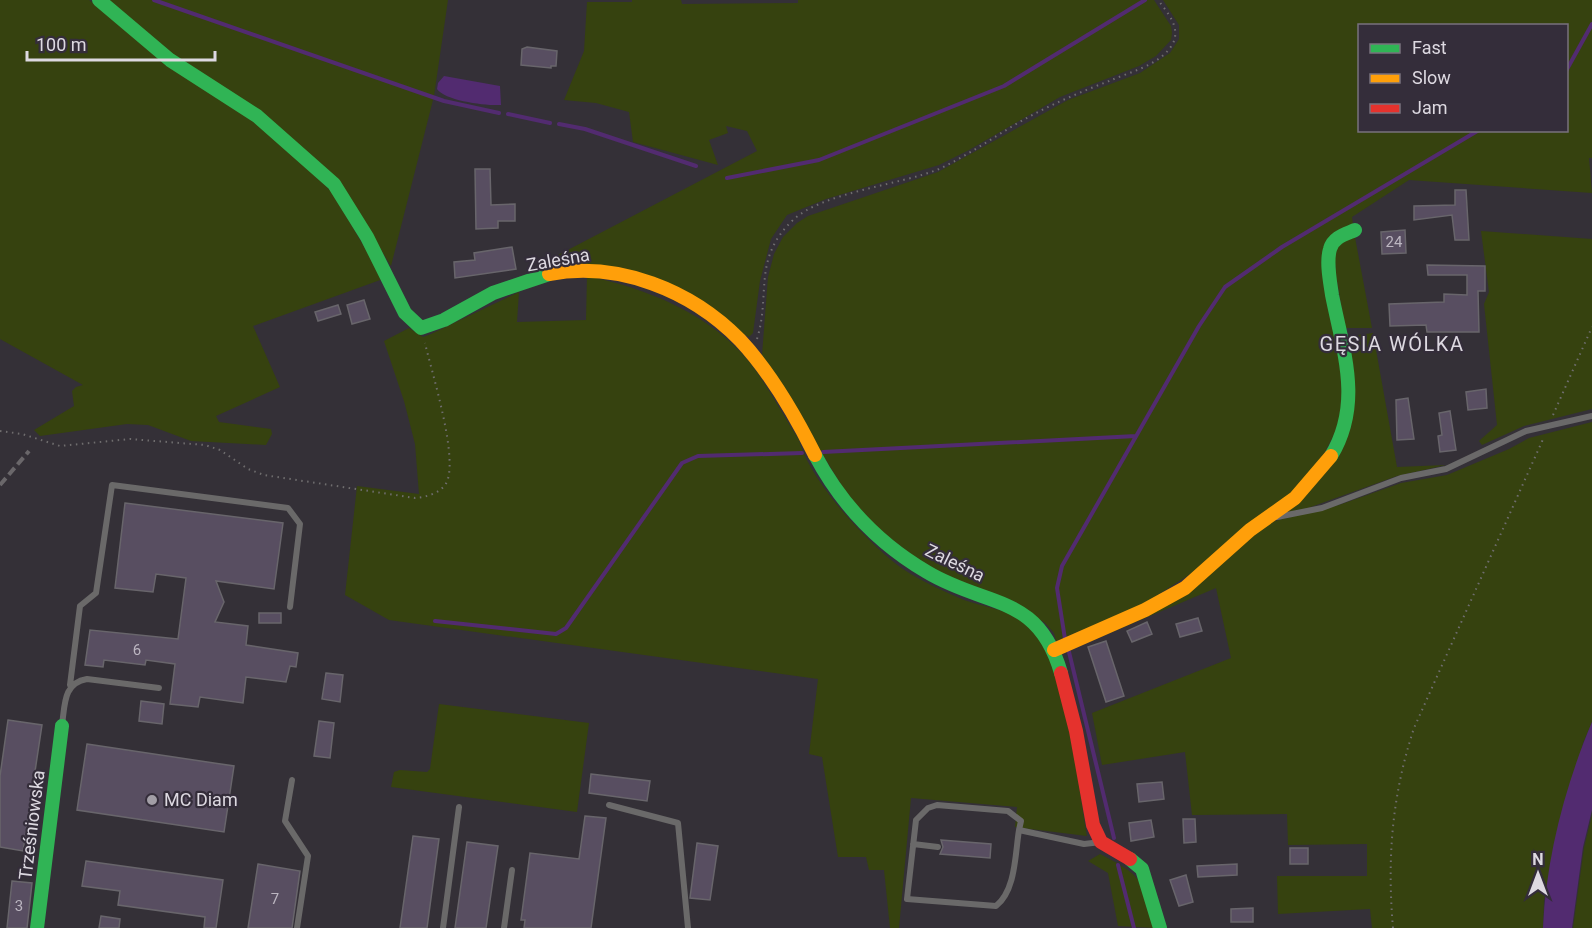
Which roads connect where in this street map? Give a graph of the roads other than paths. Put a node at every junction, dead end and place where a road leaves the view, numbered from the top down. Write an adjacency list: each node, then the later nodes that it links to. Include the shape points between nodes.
1 (99, 0): 6 (street, Zaleśna, via 170,60 265,122 334,184 367,237 405,313 422,328 482,299 545,277 593,270 613,272 668,292 712,318 751,352 834,490 878,537 898,555 951,585 1027,613 1040,625)
2 (1354, 230): 4 (street, via 1337,238 1329,256 1350,384 1346,425 1319,474)
3 (1592, 416): 4 (lane, via 1526,431 1446,469 1401,478 1322,508)
4 (1267, 518): 6 (street, via 1195,581 1173,595)
5 (291, 607): 7 (lane, via 300,524 288,508 112,485 96,593 80,606)
6 (1054, 650): 14 (street, Zaleśna, via 1074,724 1093,825)
7 (70, 686): 8 (lane, via 87,679); 9 (lane)
8 (159, 688)
9 (62, 726): 18 (street, Trześniowska)
10 (292, 780): 19 (lane, via 285,821 308,856)
11 (609, 805): 22 (lane, via 678,823)
12 (459, 807): 20 (lane)
13 (1018, 830): 14 (lane, via 1084,844); 15 (lane, via 1021,821 1008,811 937,805 916,820); 15 (lane, via 1009,889 996,906 907,899)
14 (1101, 842): 23 (street, via 1142,869)
15 (913, 844): 16 (lane)
16 (938, 847)
17 (512, 870): 21 (lane)
18 (37, 928)
19 (297, 928)
20 (443, 928)
21 (504, 928)
22 (688, 928)
23 (1160, 928)

